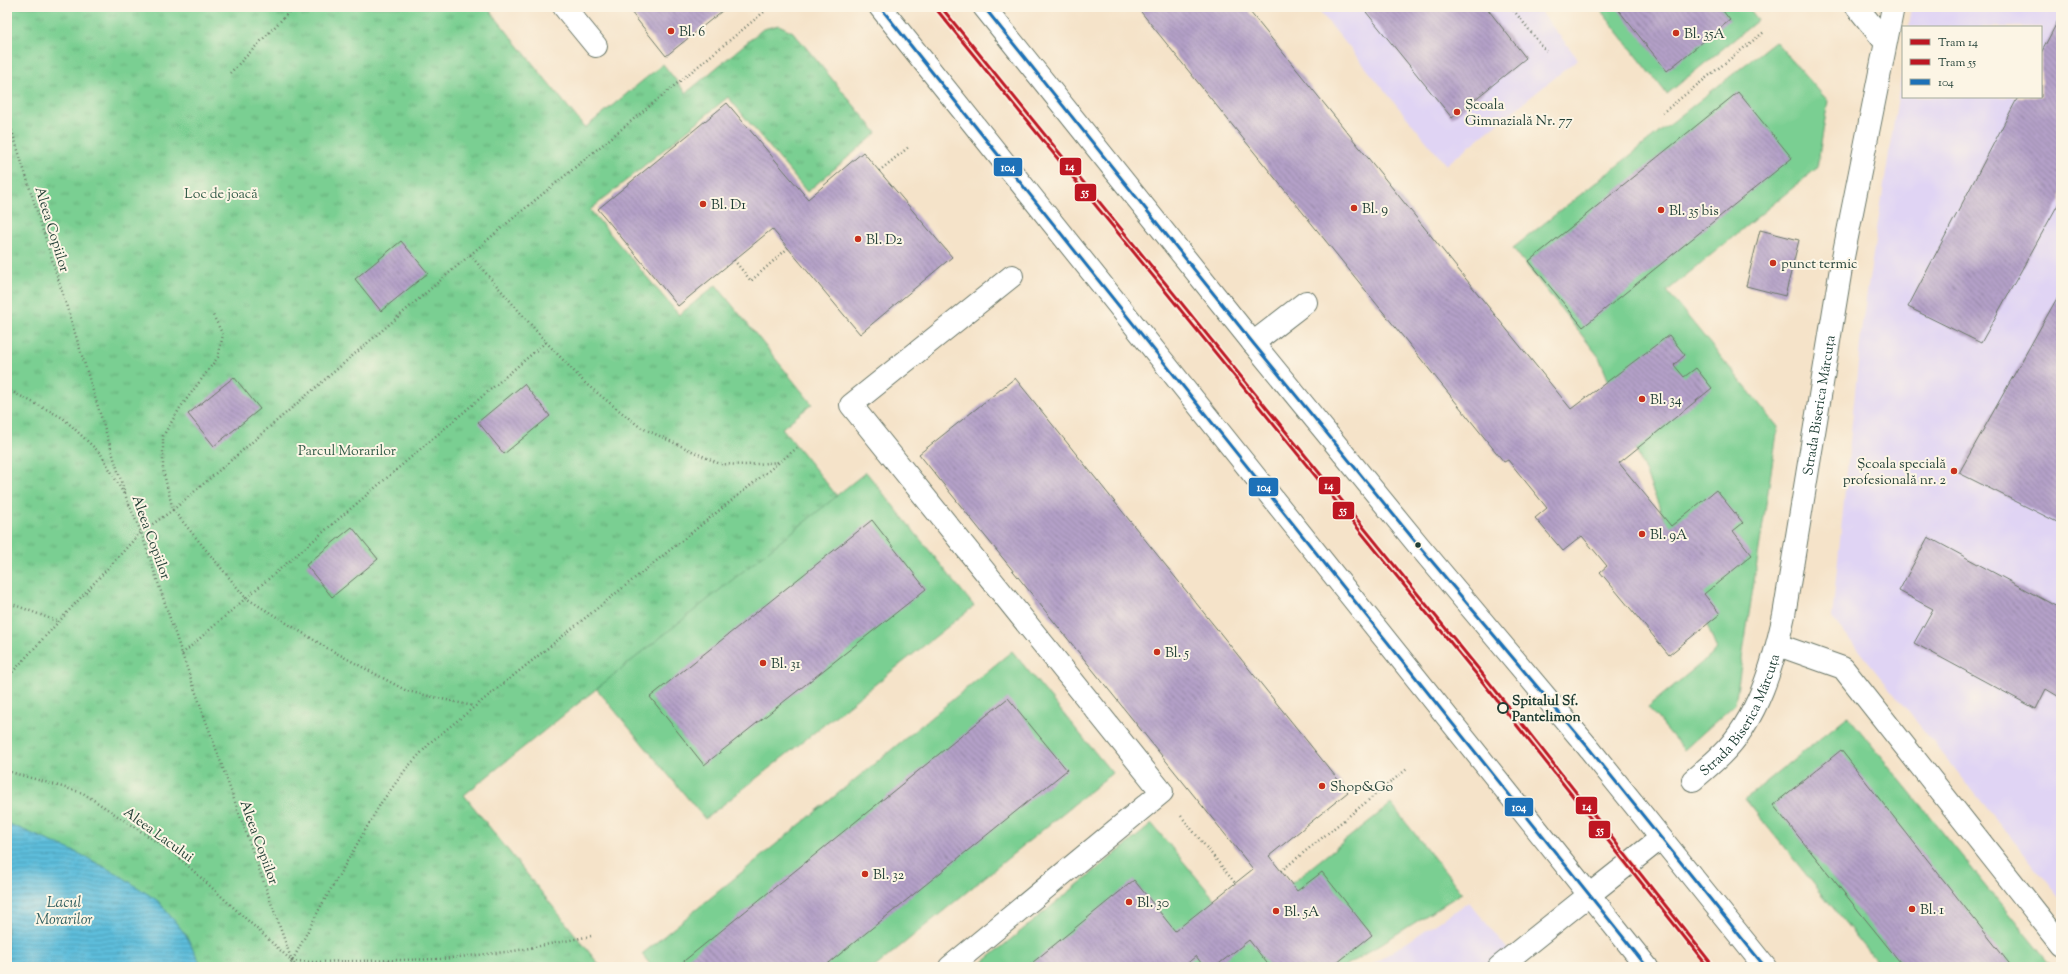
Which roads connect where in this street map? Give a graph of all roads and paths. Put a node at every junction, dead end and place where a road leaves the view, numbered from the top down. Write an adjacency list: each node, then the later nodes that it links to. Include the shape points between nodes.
1 (11, 7): 10 (path)
2 (294, 7): 15 (path)
3 (564, 7): 13 (main road)
4 (770, 7): 21 (path)
5 (880, 7): 48 (main road)
6 (984, 7): 27 (main road)
7 (1511, 7): 14 (path)
8 (1858, 7): 12 (main road)
9 (1893, 7): 12 (main road, Strada Biserica Mărcuța)
10 (7, 30)
11 (1764, 32): 16 (path)
12 (1885, 42): 37 (main road, Strada Biserica Mărcuța, via 1842,262)
13 (596, 46)
14 (1546, 51)
15 (230, 73)
16 (1662, 113)
17 (7, 115): 31 (path, Aleea Copiilor)
18 (910, 146): 19 (path)
19 (879, 171)
20 (788, 248): 22 (path, via 751,281)
21 (470, 255): 26 (path); 32 (path)
22 (734, 260)
23 (1012, 276): 44 (main road, via 851,405)
24 (1306, 302): 27 (main road)
25 (212, 313): 32 (path, via 223,335 218,357 180,408 163,436 163,470)
26 (546, 342): 30 (path, via 586,384 640,427 720,464); 34 (path)
27 (1253, 343): 45 (main road)
28 (7, 389): 31 (path, via 63,418 101,454)
29 (797, 448): 30 (path)
30 (779, 462): 40 (path)
31 (128, 500): 33 (path, Aleea Copiilor)
32 (173, 510): 33 (path); 34 (path)
33 (141, 532): 36 (path); 38 (path, Aleea Copiilor)
34 (246, 598): 38 (path); 40 (path, via 327,648 407,691)
35 (7, 602): 36 (path)
36 (59, 622): 39 (path)
37 (1778, 645): 43 (main road, Strada Biserica Mărcuța, via 1767,682 1738,734 1722,755); 50 (main road, via 1843,668)
38 (182, 654): 51 (path, Aleea Copiilor)
39 (7, 678)
40 (474, 706): 51 (path, via 432,741 406,769 381,803)
41 (1407, 770): 46 (path)
42 (7, 771): 51 (path, Aleea Lacului, via 83,793 175,854)
43 (1693, 780)
44 (1162, 792): 47 (path); 55 (main road)
45 (1662, 838): 48 (main road); 58 (main road)
46 (1281, 871)
47 (1235, 883)
48 (1589, 895): 56 (main road); 57 (main road)
49 (591, 936): 51 (path, via 514,951 441,958)
50 (2061, 944)
51 (292, 961): 52 (path); 53 (path); 54 (path)
52 (289, 967)
53 (293, 967)
54 (297, 967)
55 (950, 967)
56 (1500, 967)
57 (1647, 967)
58 (1765, 967)

